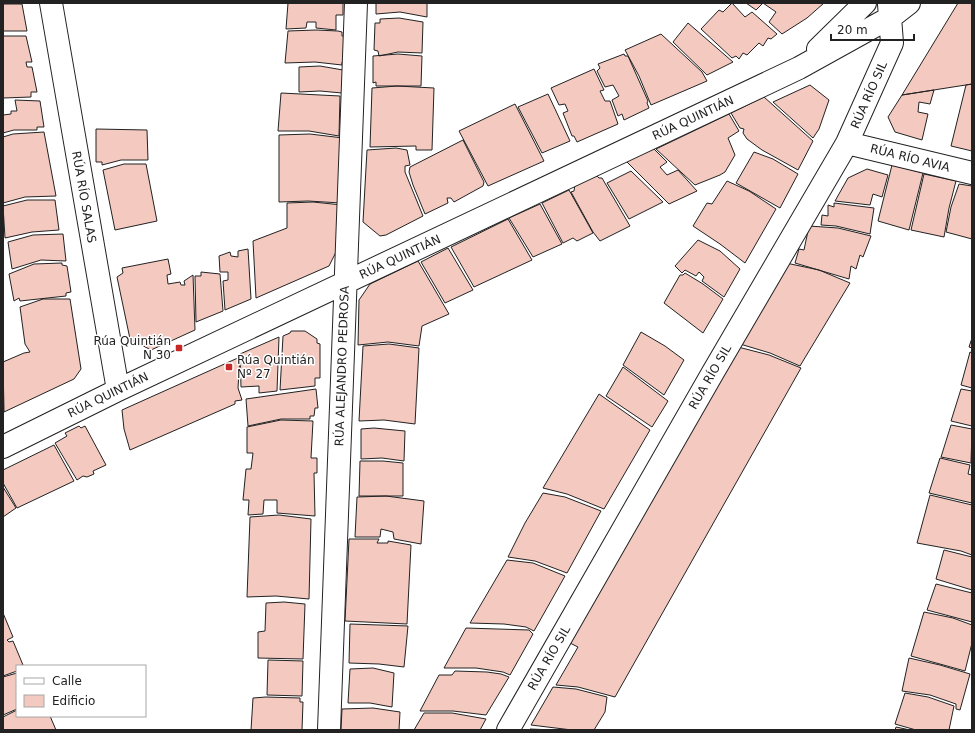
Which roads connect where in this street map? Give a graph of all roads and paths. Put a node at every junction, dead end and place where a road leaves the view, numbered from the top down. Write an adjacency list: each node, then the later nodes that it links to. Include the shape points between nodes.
1 (51, 3): 10 (street, RÚA RÍO SALAS)
2 (356, 3): 9 (street, RÚA ALEJANDRO PEDROSA)
3 (865, 3): 6 (street, RÚA QUINTIÁN)
4 (909, 3): 5 (street)
5 (890, 10): 6 (street, RÚA QUINTIÁN); 7 (street, RÚA RÍO SIL, via 892,43)
6 (799, 68): 9 (street, RÚA QUINTIÁN)
7 (847, 143): 8 (street, RÚA RÍO AVIA); 13 (street, RÚA RÍO SIL)
8 (972, 173)
9 (345, 283): 10 (street, RÚA QUINTIÁN); 12 (street, RÚA ALEJANDRO PEDROSA)
10 (118, 390): 11 (street, RÚA QUINTIÁN)
11 (3, 447)
12 (329, 730)
13 (508, 730)

